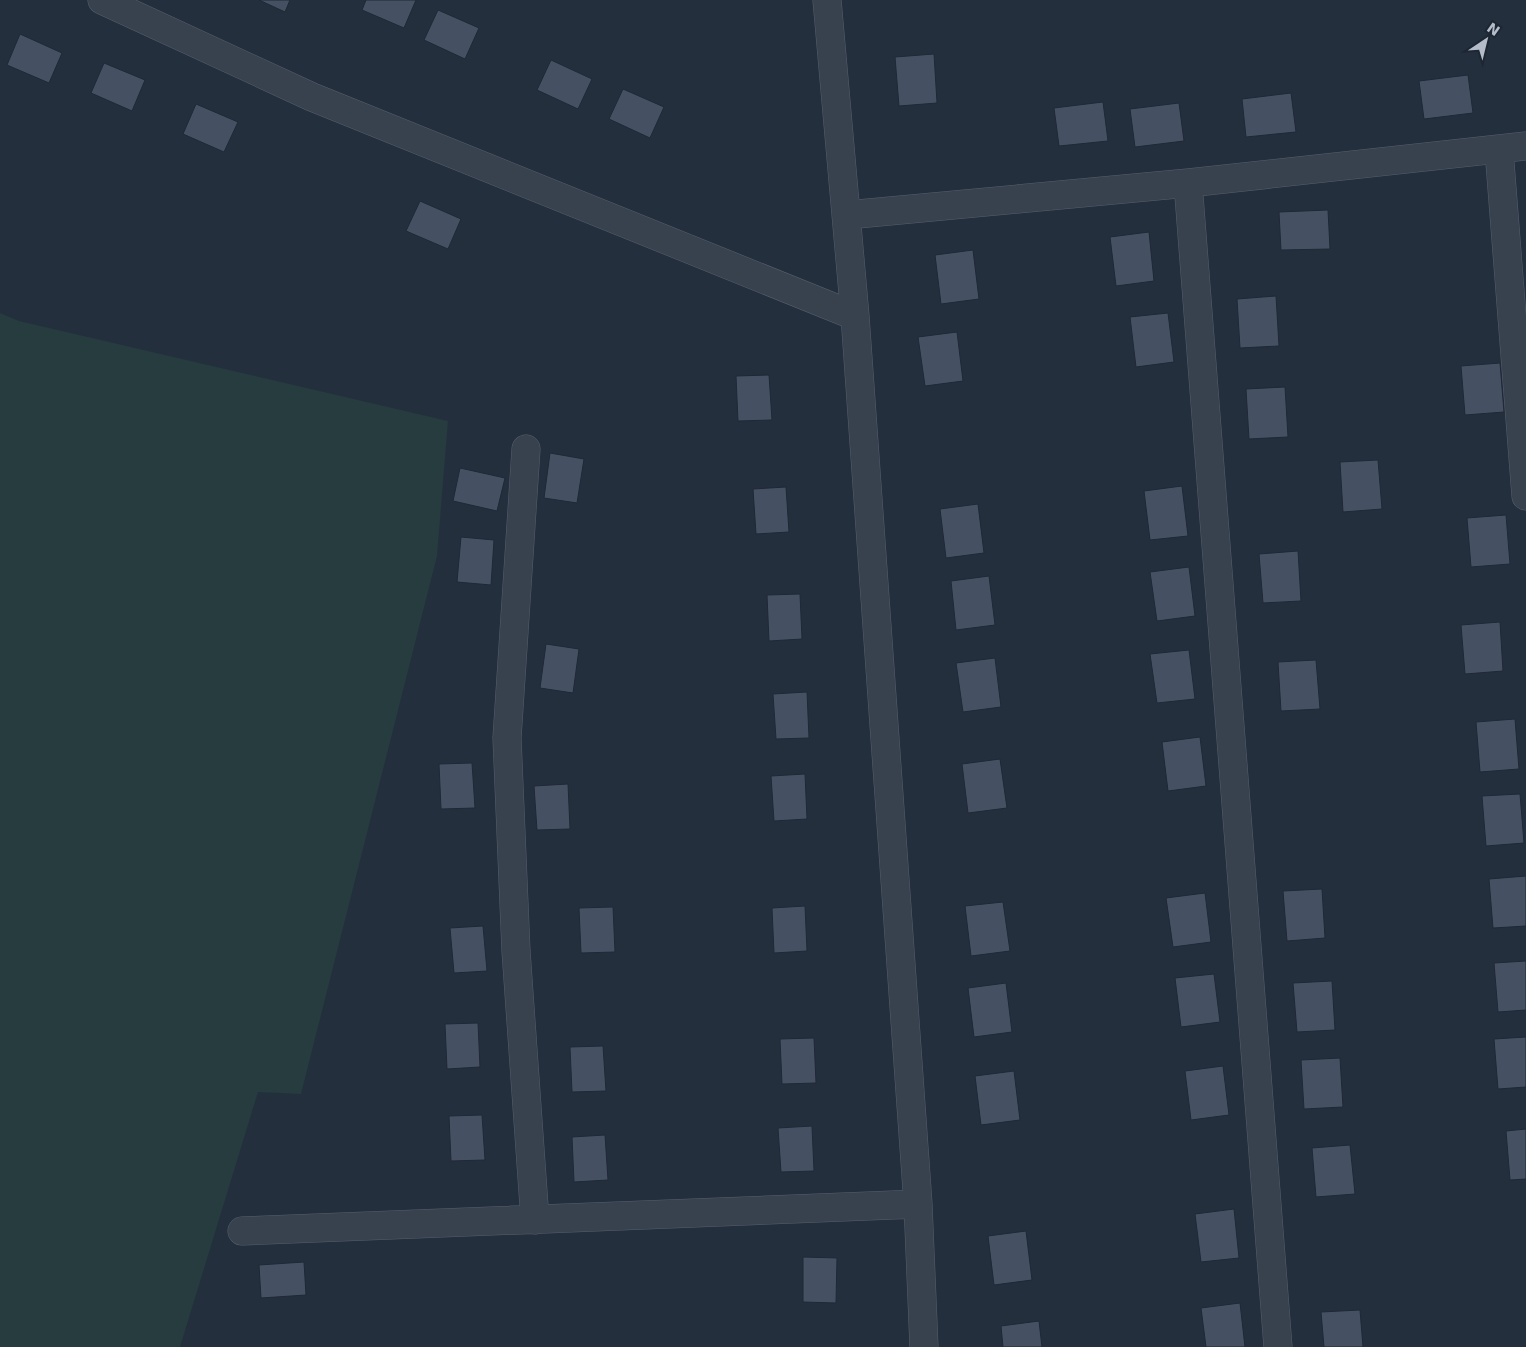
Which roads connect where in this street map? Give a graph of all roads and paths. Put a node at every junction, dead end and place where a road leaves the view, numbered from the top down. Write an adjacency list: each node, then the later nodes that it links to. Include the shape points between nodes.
1 (102, 0): 7 (street, via 312,97)
2 (827, 0): 6 (street)
3 (1526, 146): 4 (street)
4 (1499, 150): 5 (street); 9 (street)
5 (1188, 184): 6 (street); 14 (street)
6 (847, 215): 7 (street)
7 (855, 316): 10 (street)
8 (526, 449): 11 (street, via 507,738 516,951)
9 (1526, 496)
10 (918, 1204): 11 (street); 13 (street)
11 (535, 1220): 12 (street)
12 (242, 1231)
13 (924, 1347)
14 (1278, 1347)

